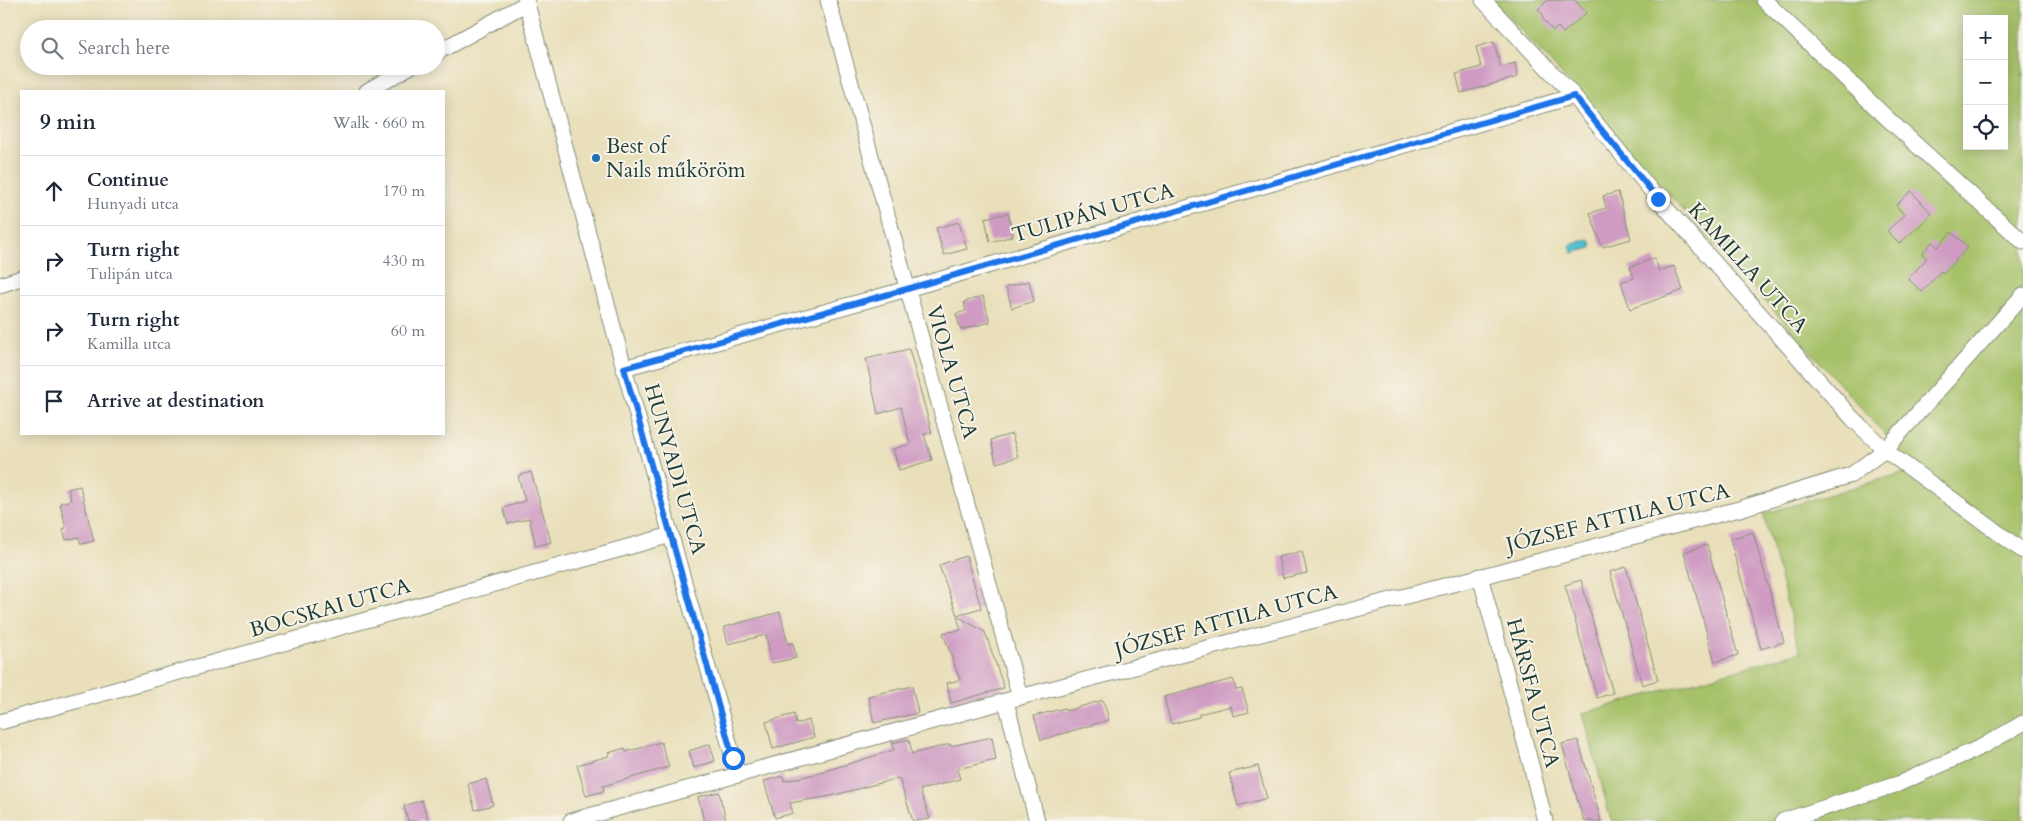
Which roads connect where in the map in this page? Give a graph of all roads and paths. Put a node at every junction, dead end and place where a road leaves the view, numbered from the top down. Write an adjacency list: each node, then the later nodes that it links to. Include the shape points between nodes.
1 (828, 0): 12 (street, VIOLA UTCA)
2 (1483, 0): 8 (street, KAMILLA UTCA)
3 (1764, 0): 9 (street)
4 (526, 2): 5 (street); 14 (street, HUNYADI UTCA)
5 (445, 48)
6 (395, 75): 7 (street)
7 (369, 90)
8 (1574, 96): 12 (street, TULIPÁN UTCA); 15 (street, KAMILLA UTCA, via 1671,214 1852,419)
9 (2023, 242)
10 (20, 278): 11 (street)
11 (0, 285)
12 (907, 289): 14 (street, TULIPÁN UTCA); 19 (street, VIOLA UTCA)
13 (2023, 295): 15 (street, JÓZSEF ATTILA UTCA)
14 (624, 368): 16 (street, HUNYADI UTCA)
15 (1885, 450): 17 (street, KAMILLA UTCA); 18 (street, JÓZSEF ATTILA UTCA, via 1851,475 1739,509)
16 (671, 535): 20 (street, BOCSKAI UTCA); 22 (street, HUNYADI UTCA)
17 (2023, 551)
18 (1480, 576): 19 (street, JÓZSEF ATTILA UTCA); 26 (street, HÁRSFA UTCA)
19 (1013, 700): 22 (street, JÓZSEF ATTILA UTCA); 25 (street, VIOLA UTCA)
20 (0, 722)
21 (2023, 723): 27 (street, via 1983,746 1898,784)
22 (738, 776): 23 (street, JÓZSEF ATTILA UTCA)
23 (618, 815): 24 (street, JÓZSEF ATTILA UTCA)
24 (571, 821)
25 (1038, 821)
26 (1544, 821)
27 (1783, 821)

